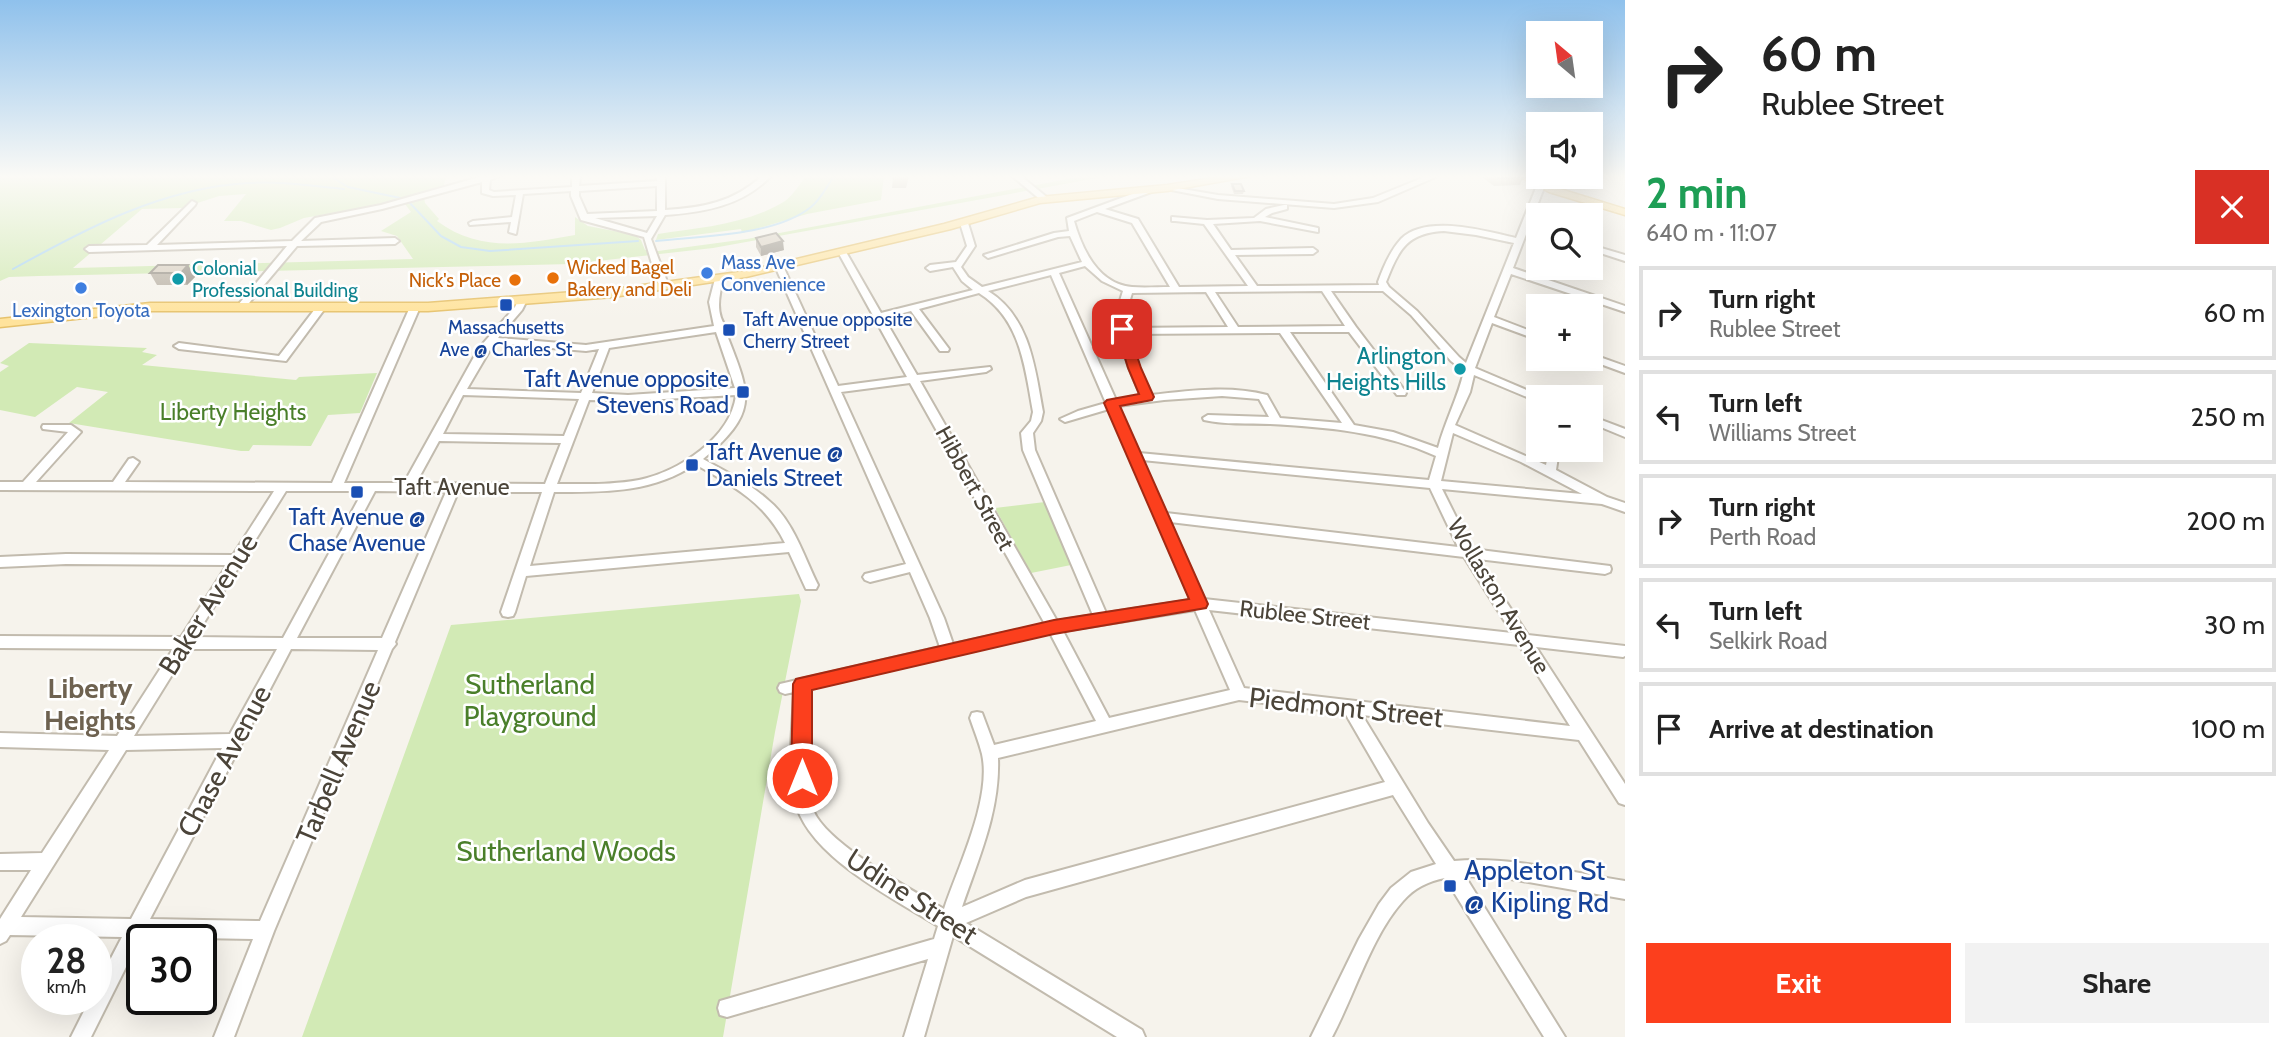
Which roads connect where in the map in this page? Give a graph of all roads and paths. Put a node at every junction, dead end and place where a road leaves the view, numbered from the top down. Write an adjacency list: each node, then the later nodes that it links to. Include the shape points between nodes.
1 (172, 224): 20 (street)
2 (311, 224): 19 (street)
3 (514, 224): 14 (street)
4 (600, 224): 16 (street)
5 (655, 224): 16 (street)
6 (958, 224): 24 (main road)
7 (964, 224): 29 (street, via 971,246)
8 (1071, 224): 15 (street)
9 (1137, 224): 37 (street)
10 (1209, 224): 25 (street)
11 (1287, 224): 13 (street)
12 (1529, 224): 18 (street)
13 (1315, 230)
14 (513, 232)
15 (1074, 233): 26 (street); 28 (street)
16 (648, 236): 35 (street)
17 (395, 241): 19 (street)
18 (1518, 241): 32 (street); 36 (street, via 1452,230 1417,233 1402,243 1383,278)
19 (294, 244): 20 (street); 44 (street)
20 (150, 247): 21 (street)
21 (89, 249)
22 (1313, 251): 25 (street)
23 (1603, 251): 27 (street)
24 (842, 252): 30 (main road); 49 (street, Hibbert Street)
25 (1229, 253): 42 (street)
26 (988, 255)
27 (1625, 258)
28 (1087, 263): 33 (street); 40 (street, via 1105,281)
29 (958, 264): 31 (street); 39 (street, via 962,277)
30 (779, 266): 34 (main road); 67 (street)
31 (930, 268)
32 (1509, 270): 48 (street); 50 (street)
33 (1054, 272): 39 (street); 74 (street)
34 (719, 279): 35 (main road); 52 (street, via 714,305)
35 (664, 287): 43 (main road)
36 (1385, 288): 38 (street); 64 (street, via 1414,313 1449,355)
37 (1176, 289): 40 (street); 41 (street)
38 (1326, 289): 42 (street); 53 (street)
39 (982, 290): 47 (street); 115 (street, via 1004,308 1024,346 1038,412 1027,433 1029,450)
40 (1128, 290): 55 (street, via 1119,320)
41 (1209, 290): 42 (street); 54 (street)
42 (1255, 290)
43 (520, 302): 46 (main road); 58 (street)
44 (241, 307): 45 (main road); 51 (main road, via 105,310)
45 (321, 307): 46 (main road); 59 (street, via 282,359)
46 (415, 307): 95 (street)
47 (913, 308): 49 (street); 61 (street)
48 (1625, 309)
49 (881, 316): 66 (street, Hibbert Street)
50 (1490, 319): 57 (street); 64 (street)
51 (0, 323)
52 (722, 328): 60 (street); 68 (street)
53 (1352, 329): 56 (street); 70 (street)
54 (1235, 330): 55 (street); 56 (street)
55 (1123, 331): 73 (street)
56 (1284, 331): 81 (street)
57 (1526, 332)
58 (491, 340): 60 (street, via 578,349); 69 (street)
59 (180, 346)
60 (605, 346): 72 (street)
61 (944, 349)
62 (1603, 362): 65 (street)
63 (986, 369): 66 (street)
64 (1470, 370): 71 (street); 80 (street)
65 (1625, 370)
66 (915, 380): 67 (street); 116 (street, Hibbert Street)
67 (834, 390): 108 (street)
68 (740, 391): 72 (street); 87 (street, Taft Avenue, via 738,416)
69 (458, 392): 72 (street); 83 (street)
70 (1401, 393)
71 (1526, 393)
72 (584, 397): 84 (street)
73 (1147, 397): 74 (street); 77 (street, via 1259,396)
74 (1111, 403): 76 (street); 86 (street)
75 (1208, 418): 77 (street)
76 (1065, 419)
77 (1277, 421): 81 (street)
78 (1603, 424): 82 (street)
79 (47, 427): 93 (street, via 75,432)
80 (1449, 427): 85 (street); 90 (street)
81 (1351, 428): 85 (street, via 1409,439)
82 (1625, 433)
83 (436, 437): 84 (street); 98 (street)
84 (568, 440): 100 (street)
85 (1442, 454): 91 (street)
86 (1135, 456): 91 (street); 103 (street)
87 (695, 459): 100 (street, Taft Avenue, via 658,479 633,485); 104 (street, via 766,504 783,526)
88 (133, 462): 94 (street)
89 (1552, 462): 90 (street)
90 (1550, 472): 101 (street)
91 (1434, 484): 101 (street); 105 (street, Wollaston Avenue)
92 (0, 486): 93 (street, Taft Avenue)
93 (26, 486): 94 (street, Taft Avenue)
94 (117, 486): 96 (street, Taft Avenue)
95 (337, 486): 96 (street, Taft Avenue); 97 (street, Taft Avenue)
96 (283, 487): 106 (street, Baker Avenue)
97 (371, 487): 98 (street, Taft Avenue); 120 (street, Chase Avenue)
98 (408, 487): 99 (street, Taft Avenue)
99 (454, 487): 100 (street, Taft Avenue); 121 (street, Tarbell Avenue)
100 (550, 487): 110 (street)
101 (1603, 500): 102 (street)
102 (1625, 508)
103 (1162, 517): 105 (street); 113 (street)
104 (790, 547): 110 (street); 112 (street)
105 (1467, 552): 109 (street); 117 (street, Wollaston Avenue)
106 (236, 560): 107 (street); 119 (street, Baker Avenue)
107 (0, 562)
108 (912, 567): 111 (street); 123 (street)
109 (1605, 569)
110 (522, 572): 114 (street)
111 (870, 577)
112 (811, 585)
113 (1200, 604): 115 (street, Rublee Street); 117 (street, Rublee Street); 125 (street)
114 (508, 612)
115 (1101, 618): 116 (street, Rublee Street)
116 (1054, 627): 123 (street, Rublee Street); 128 (street, Hibbert Street)
117 (1523, 638): 122 (street, Rublee Street); 129 (street, Wollaston Avenue)
118 (0, 642): 119 (street)
119 (184, 642): 120 (street); 132 (street, Baker Avenue)
120 (286, 643): 121 (street); 131 (street, Chase Avenue)
121 (389, 644): 144 (street, Tarbell Avenue)
122 (1623, 651)
123 (949, 652): 124 (street, Rublee Street)
124 (794, 686): 140 (street, Udine Street, via 807,816 859,866)
125 (1239, 694): 126 (street, Piedmont Street); 128 (street, Piedmont Street)
126 (1349, 706): 129 (street, Piedmont Street); 134 (street)
127 (977, 718): 133 (street)
128 (1105, 725): 133 (street, Piedmont Street)
129 (1583, 734): 135 (street, Wollaston Avenue)
130 (0, 740): 132 (street)
131 (234, 741): 132 (street); 141 (street, Chase Avenue)
132 (120, 743): 136 (street, Baker Avenue)
133 (990, 753): 140 (street, via 987,809)
134 (1396, 786): 138 (street); 140 (street, via 1025,889)
135 (1625, 799)
136 (47, 861): 137 (street); 145 (street, Baker Avenue)
137 (0, 862)
138 (1450, 869): 139 (street, via 1499,870); 153 (street, via 1416,879 1395,897); 154 (street)
139 (1625, 890)
140 (948, 922): 146 (street); 152 (street, Udine Street)
141 (139, 924)
142 (126, 929): 145 (street)
143 (217, 930): 144 (street)
144 (265, 930): 150 (street, Tarbell Avenue)
145 (3, 931)
146 (941, 946): 148 (street); 151 (street)
147 (126, 949): 149 (street, Chase Avenue)
148 (727, 1008)
149 (81, 1037)
150 (224, 1037)
151 (914, 1037)
152 (1135, 1037)
153 (1321, 1037)
154 (1555, 1037)

